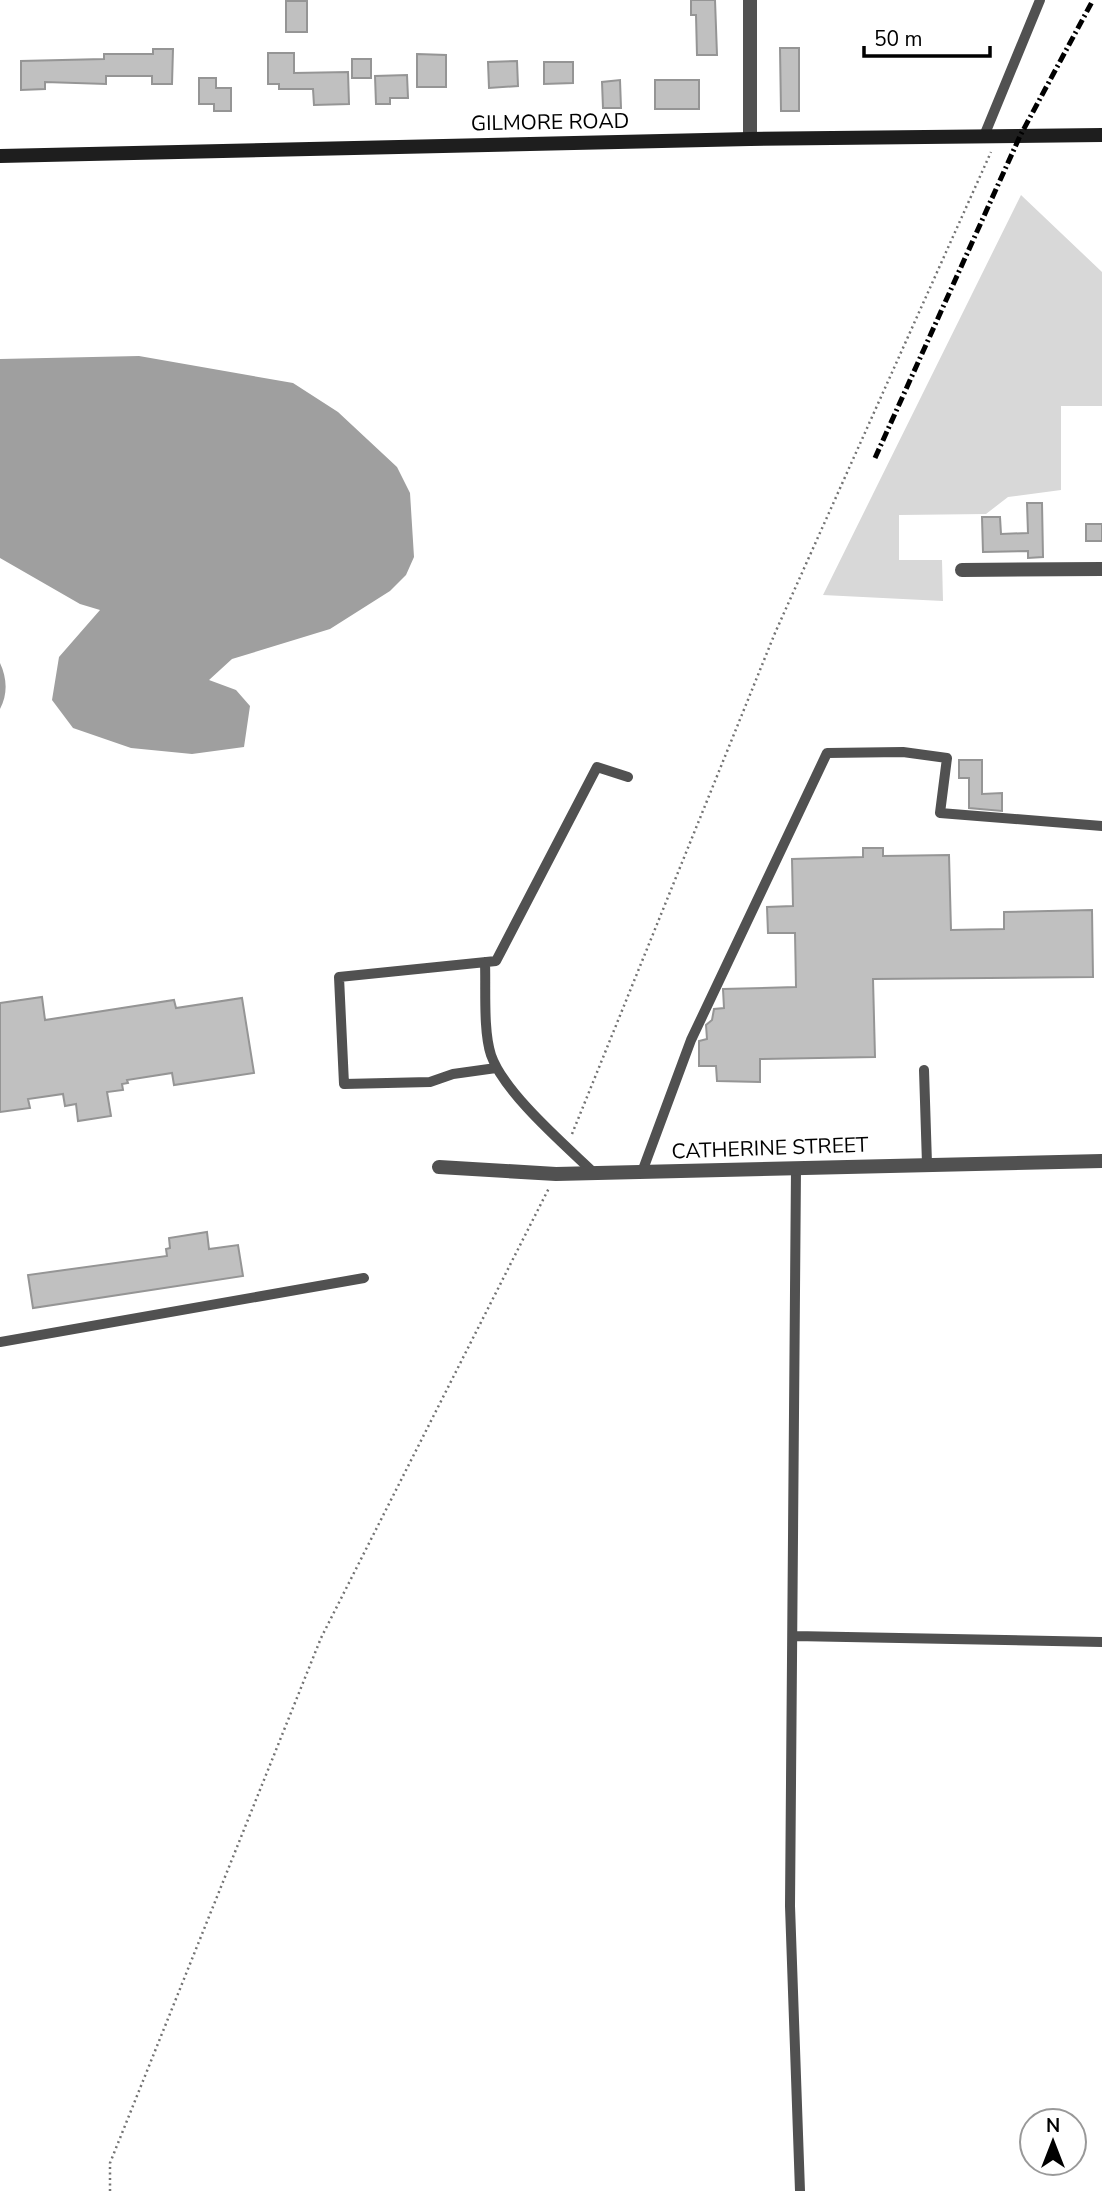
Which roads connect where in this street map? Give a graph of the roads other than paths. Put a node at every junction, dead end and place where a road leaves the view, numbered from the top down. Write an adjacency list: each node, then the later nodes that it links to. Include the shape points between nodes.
1 (750, 0): 5 (street)
2 (1040, 0): 4 (lane)
3 (1102, 135): 4 (main road, GILMORE ROAD)
4 (991, 136): 5 (main road, GILMORE ROAD)
5 (750, 139): 6 (main road, GILMORE ROAD)
6 (0, 156)
7 (1102, 569): 8 (street)
8 (962, 570)
9 (628, 777): 11 (lane, via 597,767 496,961)
10 (1102, 826): 18 (lane, via 940,813 947,758 903,752 827,753 691,1040)
11 (485, 962): 12 (lane, via 490,1052); 12 (lane, via 339,977 345,1084 430,1082)
12 (496, 1068): 19 (lane)
13 (924, 1070): 15 (lane)
14 (1102, 1161): 15 (street, CATHERINE STREET)
15 (928, 1164): 17 (street, CATHERINE STREET)
16 (439, 1167): 19 (street, CATHERINE STREET)
17 (796, 1168): 18 (street, CATHERINE STREET); 22 (lane)
18 (642, 1172): 19 (street, CATHERINE STREET)
19 (594, 1173)
20 (364, 1278): 21 (lane)
21 (0, 1342)
22 (794, 1636): 23 (lane); 24 (lane, via 790,1906)
23 (1102, 1642)
24 (800, 2191)

